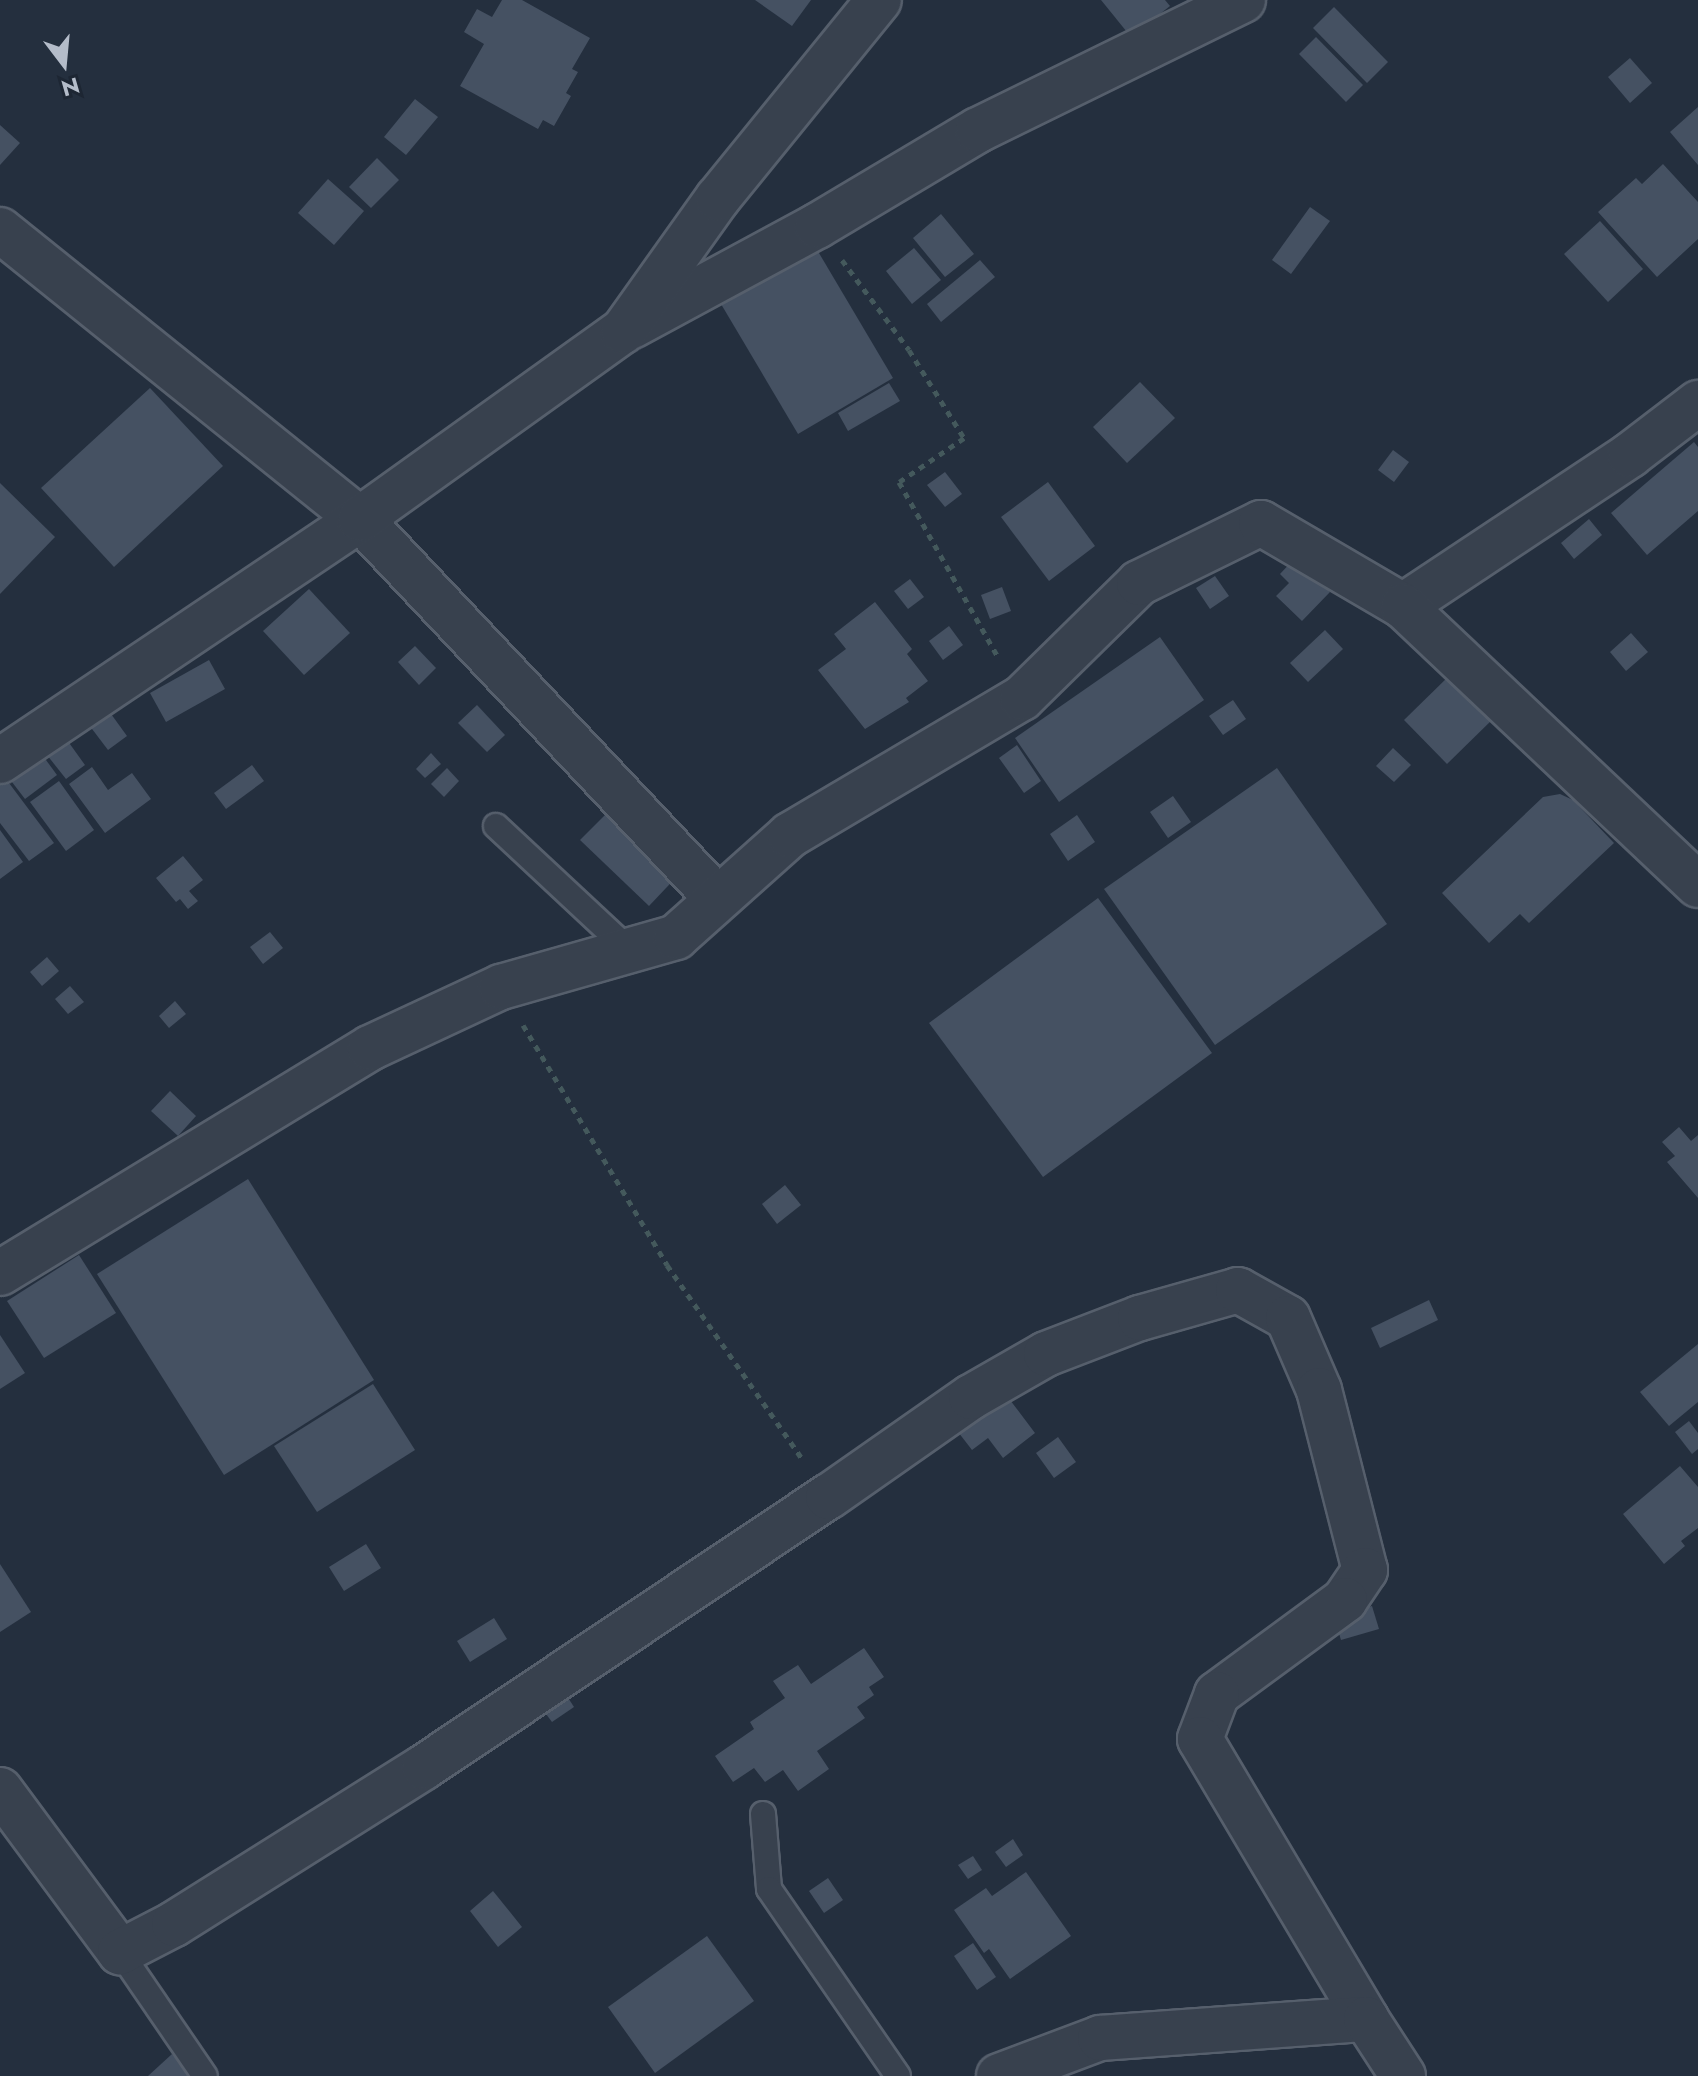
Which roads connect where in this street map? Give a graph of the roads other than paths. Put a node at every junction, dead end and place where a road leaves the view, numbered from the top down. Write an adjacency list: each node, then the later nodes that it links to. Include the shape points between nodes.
1 (879, 0): 4 (street, via 718,198)
2 (1243, 0): 4 (street, via 978,130 817,226)
3 (0, 230): 6 (street)
4 (623, 331): 6 (street)
5 (1698, 403): 7 (street, via 1630,455)
6 (360, 519): 8 (street); 11 (street)
7 (1403, 606): 10 (street); 11 (street, via 1261,523 1139,583 1022,698 790,835)
8 (0, 761)
9 (496, 826): 12 (lane)
10 (1698, 885)
11 (718, 899): 12 (street, via 676,937)
12 (631, 952): 13 (street, via 501,987 370,1048)
13 (0, 1273)
14 (0, 1790): 16 (street)
15 (763, 1814): 19 (lane, via 769,1889)
16 (120, 1952): 17 (street, via 174,1924 424,1767 971,1397 1046,1354 1140,1318 1238,1290 1288,1318 1319,1390 1365,1570 1345,1600 1217,1694 1200,1739); 18 (lane)
17 (1366, 2019): 20 (street, via 1100,2038); 21 (street)
18 (205, 2076)
19 (898, 2076)
20 (999, 2076)
21 (1403, 2076)

